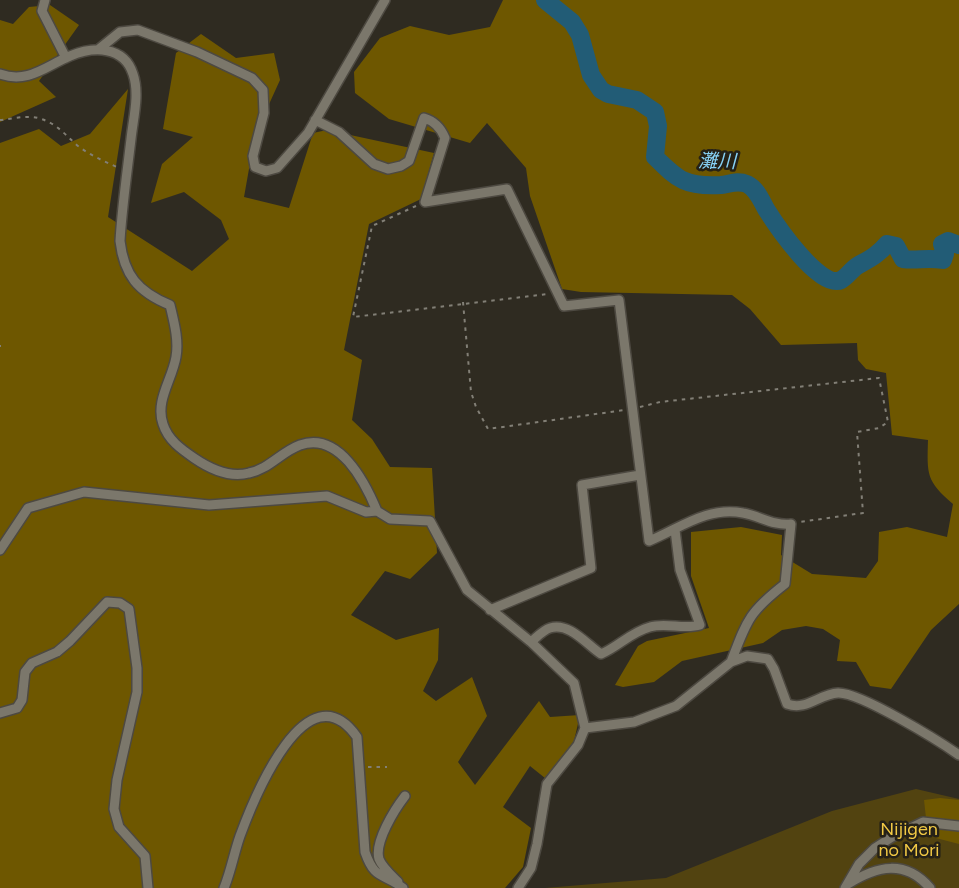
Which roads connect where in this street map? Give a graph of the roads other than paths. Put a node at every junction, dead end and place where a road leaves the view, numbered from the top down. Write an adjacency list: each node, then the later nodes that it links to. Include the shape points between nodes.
1 (45, 0): 4 (street, via 42,11)
2 (386, 0): 6 (street)
3 (99, 49): 4 (street); 6 (street, via 120,32 138,30 252,78 263,90 264,113 253,156 255,167 267,171 277,168); 8 (street, via 127,61 134,75 120,241 122,260 139,288 170,305 176,356 161,405 167,436 202,463 232,474 263,469 300,445 327,445 356,471)
4 (66, 58): 5 (street, via 19,78)
5 (0, 74)
6 (315, 120): 7 (street, via 339,132 374,164 388,169 409,161 424,118 432,121 445,138 425,202 507,189 564,306 619,300)
7 (640, 475): 9 (street, via 649,541); 11 (street, via 582,485 591,568)
8 (377, 511): 10 (street, via 366,512 327,496 209,505 84,492 28,508); 11 (street, via 390,519 430,521 467,590)
9 (675, 530): 12 (street, via 680,570 700,625 649,627 601,654 574,633 559,628 548,628); 13 (street, via 715,512 791,524 785,584 748,618)
10 (0, 550)
11 (490, 610): 12 (street)
12 (531, 642): 15 (street, via 575,683)
13 (731, 662): 15 (street, via 676,706 634,722); 16 (street, via 747,656 768,659 787,704 806,705 840,693 925,732)
14 (0, 713): 21 (street, via 17,708 32,663 57,652 107,602 129,609 137,692 114,809 119,827 145,856)
15 (585, 728): 23 (street, via 578,745 547,784 531,868)
16 (959, 755)
17 (405, 796): 19 (street, via 388,818 379,850 379,861)
18 (959, 826): 20 (street, via 923,822 892,837 867,855)
19 (402, 886): 22 (street, via 371,869 365,852 357,737 347,723 334,716 317,717 300,726 284,748 259,791)
20 (846, 886): 24 (street, via 876,869 903,869)
21 (148, 888)
22 (224, 888)
23 (518, 888)
24 (930, 888)

